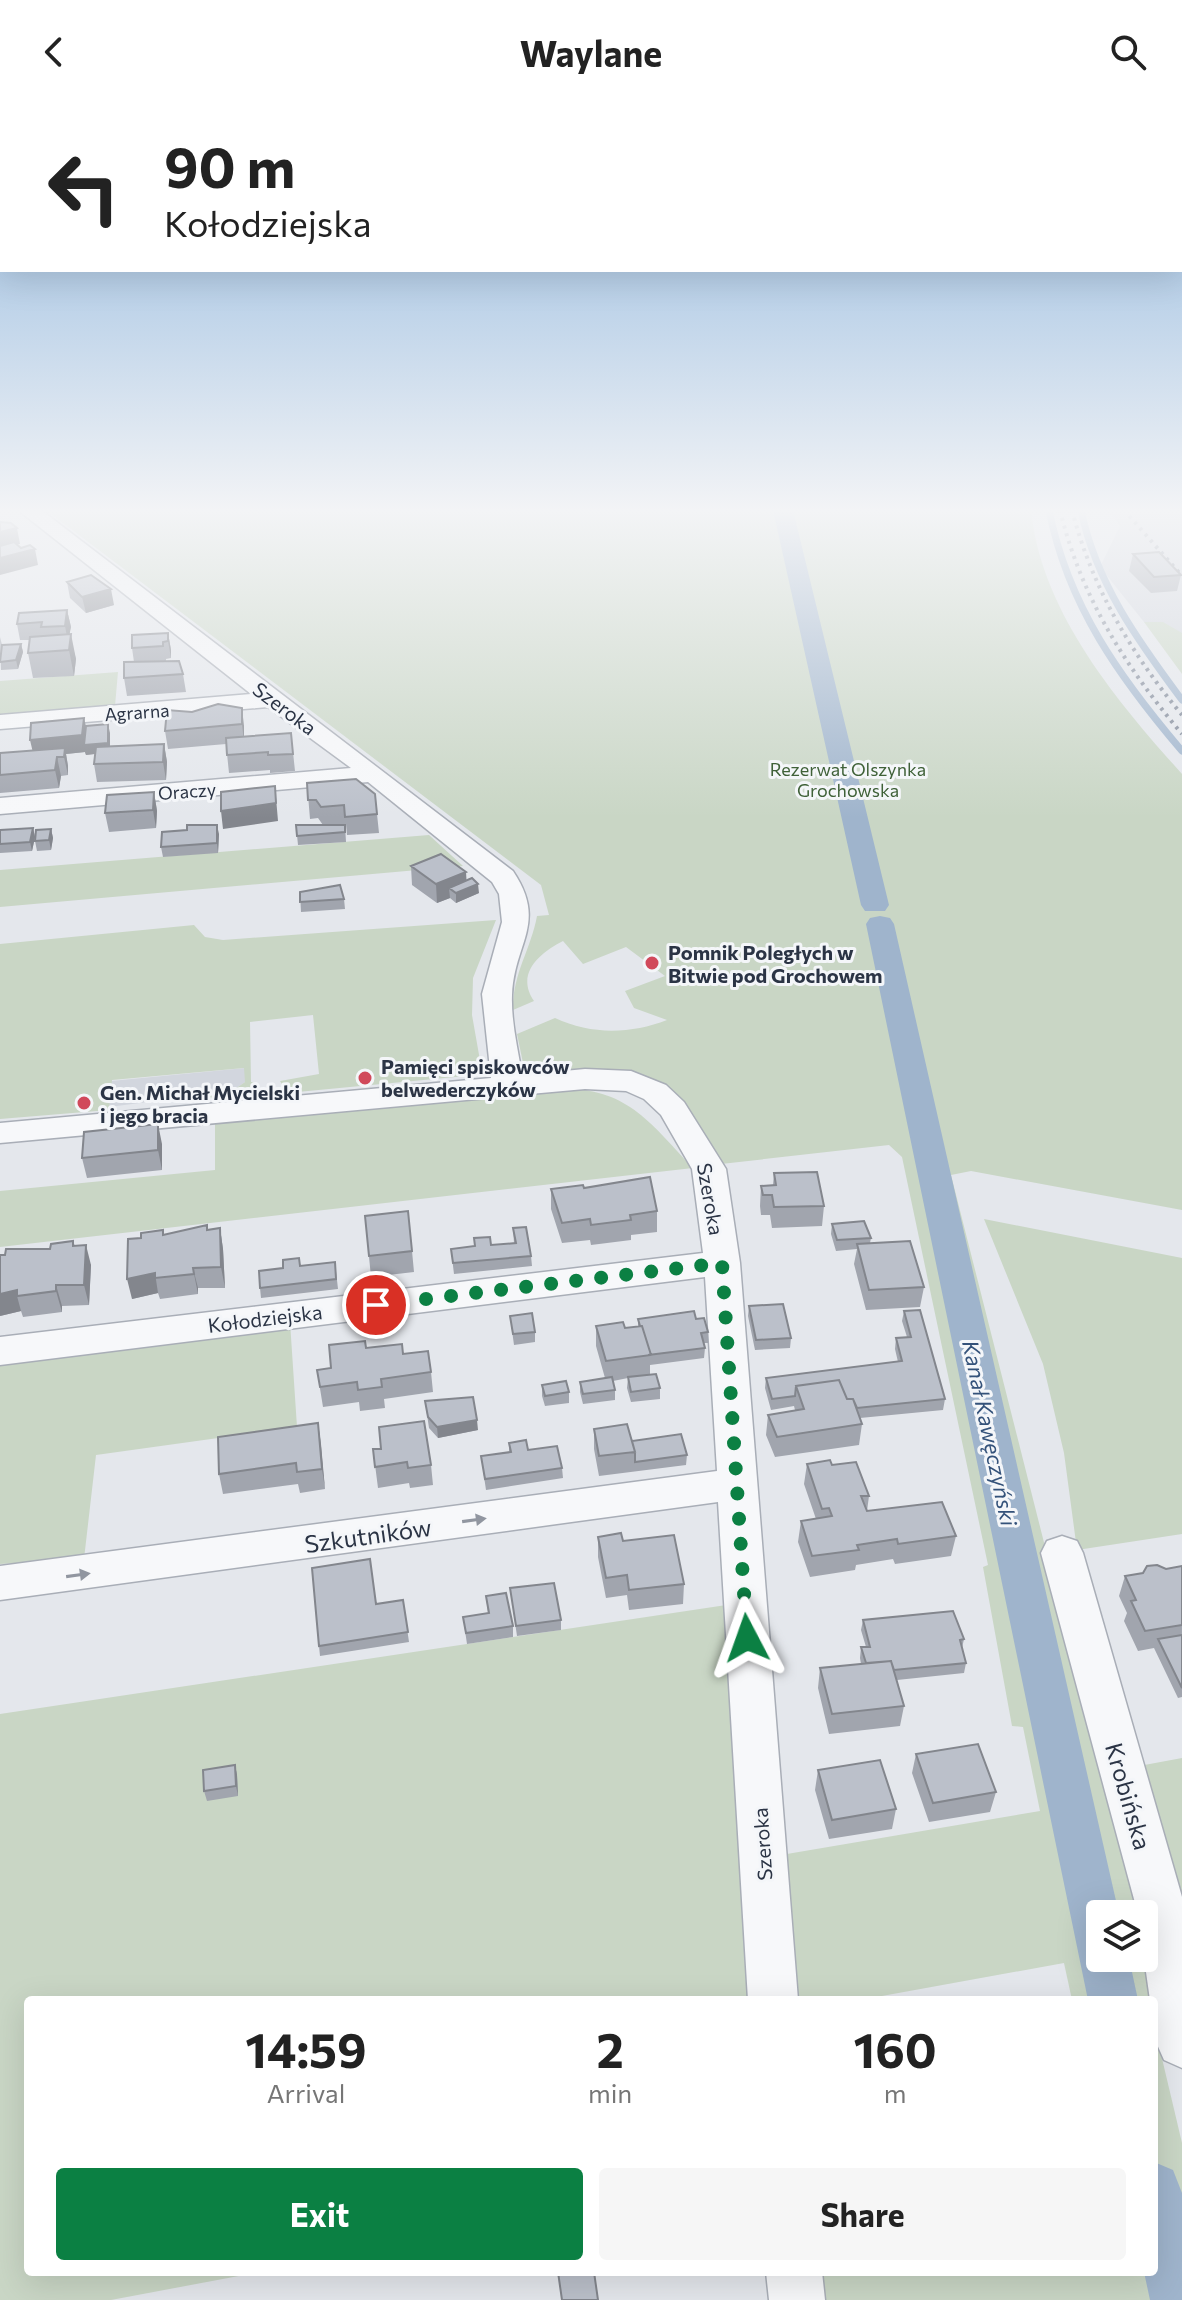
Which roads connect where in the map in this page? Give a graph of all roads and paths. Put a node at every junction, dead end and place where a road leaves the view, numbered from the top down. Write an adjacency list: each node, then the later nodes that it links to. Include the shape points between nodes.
1 (161, 612): 2 (street, Szeroka)
2 (274, 699): 3 (street, Agrarna); 4 (street, Szeroka)
3 (0, 722)
4 (374, 774): 5 (street, Oraczy); 6 (street, Szeroka, via 492,865 512,891 518,926 497,991)
5 (0, 806)
6 (508, 1086): 7 (street); 8 (street, Szeroka, via 622,1080 655,1092 681,1119 709,1169)
7 (0, 1133)
8 (722, 1263): 9 (street, Kołodziejska); 10 (street, Szeroka)
9 (0, 1351)
10 (736, 1484): 12 (street, Szkutników, one-way to 10); 13 (street, Szeroka)
11 (1062, 1553): 14 (street, Krobińska, via 1161,1908)
12 (0, 1583)
13 (773, 1996)
14 (1182, 2042)
15 (794, 2276): 16 (street)
16 (797, 2300)

